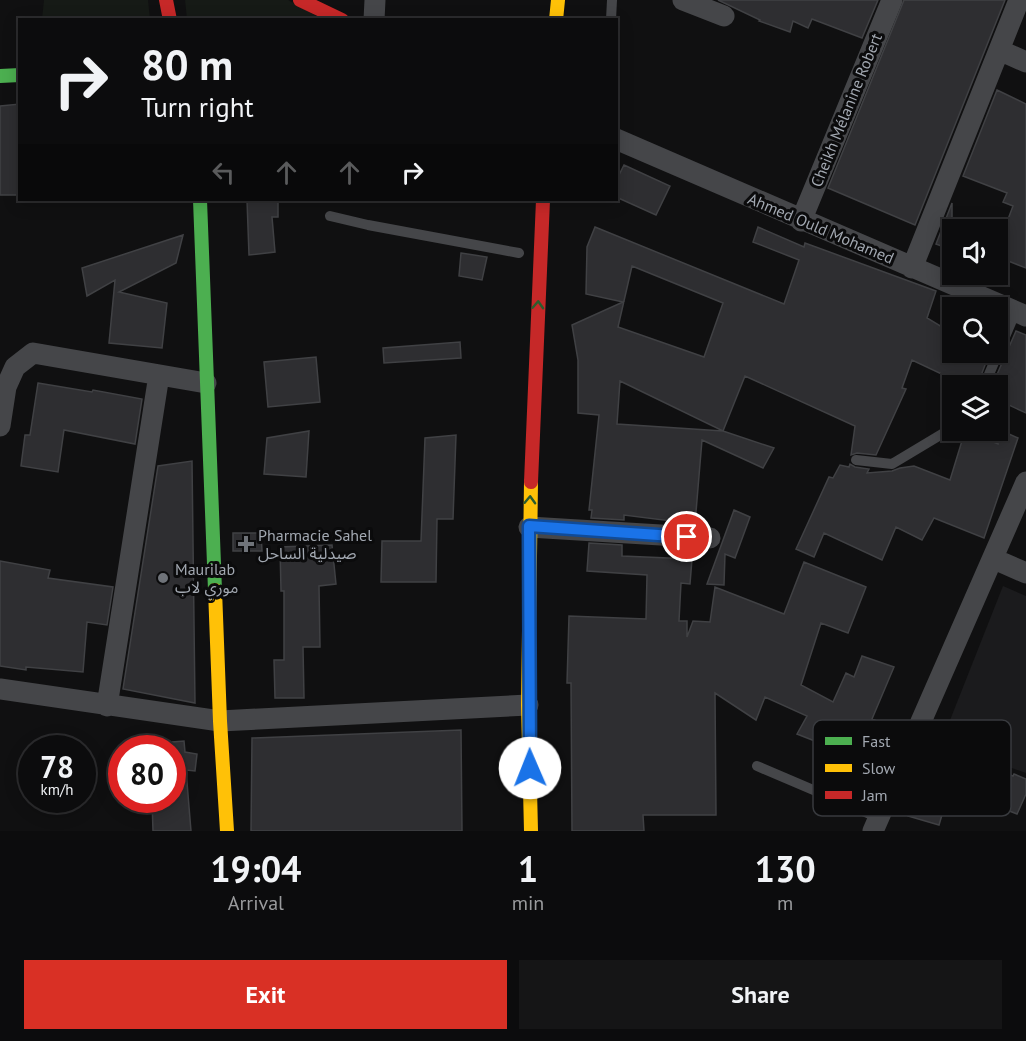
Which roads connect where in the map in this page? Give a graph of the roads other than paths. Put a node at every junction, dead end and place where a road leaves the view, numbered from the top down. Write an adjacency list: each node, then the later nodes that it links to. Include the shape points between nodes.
1 (166, 0): 10 (main road)
2 (300, 0): 11 (main road)
3 (375, 0): 12 (street)
4 (558, 0): 13 (main road)
5 (612, 0): 14 (lane)
6 (683, 0): 9 (street)
7 (892, 0): 23 (street, Cheikh Mélanine Robert)
8 (1018, 0): 15 (street)
9 (724, 16)
10 (170, 18)
11 (338, 18)
12 (374, 18)
13 (556, 18)
14 (611, 18)
15 (999, 50): 16 (street); 25 (street)
16 (1026, 62)
17 (18, 75): 18 (main road)
18 (0, 76)
19 (618, 140): 23 (street, Ahmed Ould Mohamed)
20 (200, 201): 29 (main road)
21 (543, 201): 34 (main road, one-way to 21)
22 (330, 216): 24 (lane)
23 (801, 220): 25 (street, Ahmed Ould Mohamed)
24 (519, 253)
25 (912, 268): 26 (street, Ahmed Ould Mohamed)
26 (1021, 313): 28 (lane)
27 (159, 375): 29 (street); 30 (street, via 33,352 15,367 6,387); 39 (street)
28 (990, 375)
29 (206, 383): 42 (main road)
30 (0, 426)
31 (942, 434): 32 (lane, via 892,464)
32 (856, 460)
33 (1026, 482): 36 (street)
34 (529, 526): 35 (street); 40 (main road)
35 (710, 538)
36 (994, 559): 37 (street); 41 (street)
37 (1026, 573)
38 (0, 689): 39 (street)
39 (107, 706): 42 (street)
40 (513, 706): 42 (street); 48 (main road)
41 (923, 720)
42 (220, 721): 47 (main road)
43 (757, 766): 44 (lane)
44 (813, 794)
45 (858, 816): 46 (lane)
46 (876, 825)
47 (227, 831)
48 (531, 831)

